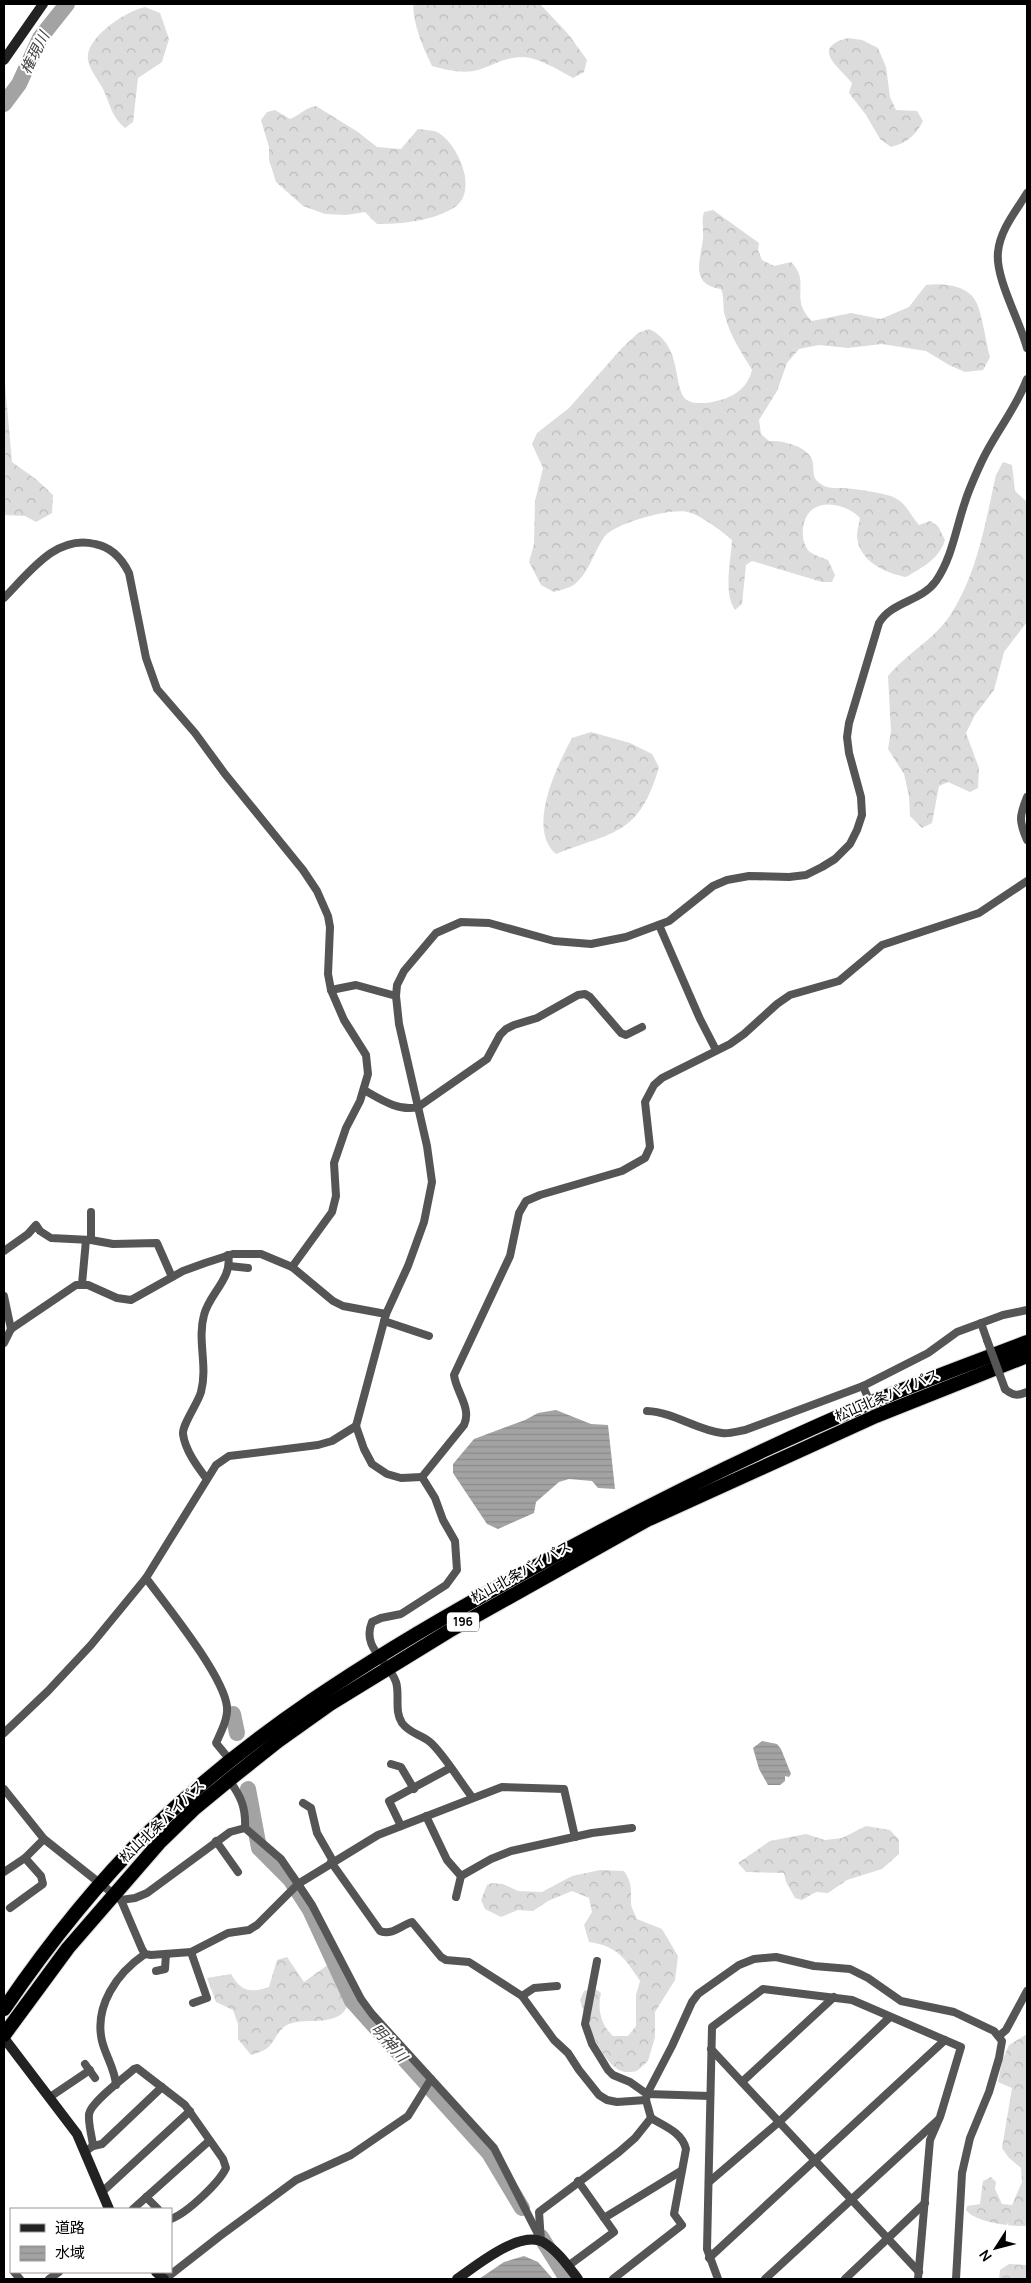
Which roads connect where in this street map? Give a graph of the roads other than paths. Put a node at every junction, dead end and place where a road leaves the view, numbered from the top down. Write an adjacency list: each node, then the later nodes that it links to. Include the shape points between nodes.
1 (43, 4): 2 (street)
2 (4, 60)
3 (1027, 193): 4 (street, via 1010,218 998,252 1001,279)
4 (1027, 348)
5 (1027, 380): 10 (street, via 982,461 948,557 935,582 916,598 892,608 879,623 848,723 849,753 861,797 862,816 850,844 835,859 806,875 749,876 727,880 713,886 669,921)
6 (4, 598): 11 (street, via 48,555 77,541 107,548 124,562 133,586 153,681 318,891 330,927 328,974)
7 (1027, 797): 8 (street, via 1020,821)
8 (1027, 840)
9 (1027, 881): 14 (street, via 979,913 882,945 839,981 790,995 744,1034)
10 (659, 925): 12 (street, via 610,941 573,944 489,923 461,922 436,933 422,948 404,971); 14 (street)
11 (331, 990): 12 (street, via 356,984); 15 (street, via 344,1020 366,1055 368,1074)
12 (396, 996): 16 (street)
13 (642, 1027): 16 (street, via 626,1035 621,1033 590,997 578,995 537,1018 506,1030 487,1059)
14 (716, 1050): 40 (street, via 654,1085 645,1102 650,1147 645,1158 622,1171 526,1201 519,1213 510,1256 454,1375 468,1418)
15 (364, 1090): 16 (street, via 395,1106); 22 (street, via 334,1163 336,1196 332,1212)
16 (418, 1108): 28 (street, via 431,1165 430,1200 408,1266)
17 (91, 1212): 18 (street)
18 (88, 1240): 19 (street, via 51,1238 36,1225); 24 (street, via 112,1244 157,1243); 25 (street)
19 (4, 1252)
20 (228, 1255): 21 (street); 22 (street, via 261,1254); 24 (street)
21 (228, 1266): 23 (street); 41 (street, via 204,1314 204,1378 194,1410 183,1430 186,1444)
22 (292, 1267): 28 (street, via 333,1301)
23 (248, 1268)
24 (172, 1277): 25 (street, via 131,1300)
25 (82, 1284): 30 (street)
26 (4, 1296): 30 (street)
27 (1027, 1310): 29 (street)
28 (385, 1318): 31 (street); 39 (street)
29 (981, 1323): 35 (street, via 957,1332 928,1353); 36 (street, bridge, via 1005,1389 1018,1396)
30 (11, 1329): 33 (street)
31 (429, 1336)
32 (1027, 1342): 37 (highway, 松山北条バイパス / 196)
33 (4, 1343)
34 (1027, 1356): 37 (highway, 松山北条バイパス / 196)
35 (863, 1386): 37 (street); 38 (street, via 746,1430 725,1433)
36 (1027, 1392)
37 (873, 1410): 43 (highway, 松山北条バイパス / 196, via 719,1471 512,1579); 44 (highway, 松山北条バイパス / 196, via 647,1520 512,1594)
38 (647, 1411)
39 (356, 1426): 40 (street, via 372,1464 401,1478); 41 (street, via 318,1445 228,1456)
40 (422, 1477): 43 (street, via 456,1541 457,1570 446,1585 400,1614 372,1622 369,1640)
41 (206, 1478): 42 (street)
42 (146, 1578): 45 (street, via 48,1692); 46 (street, via 201,1654 224,1694 227,1708 216,1743)
43 (378, 1656): 44 (street); 46 (highway, 松山北条バイパス / 196)
44 (387, 1669): 48 (street, via 396,1682 401,1722 414,1734 430,1741); 49 (highway, 松山北条バイパス / 196, via 285,1736)
45 (4, 1733)
46 (230, 1760): 66 (highway, 松山北条バイパス / 196, via 150,1832)
47 (391, 1764): 50 (street, via 401,1767)
48 (450, 1768): 50 (street); 52 (street)
49 (229, 1780): 56 (street, via 243,1801); 68 (highway, 松山北条バイパス / 196, via 160,1842)
50 (414, 1789): 55 (street, via 389,1801)
51 (4, 1792): 59 (street)
52 (472, 1797): 54 (street); 58 (street, via 512,1786 564,1789)
53 (304, 1803): 62 (street, via 311,1808 317,1832)
54 (426, 1816): 55 (street); 65 (street, via 447,1860)
55 (400, 1826): 62 (street)
56 (245, 1828): 60 (street, via 230,1832); 67 (street, via 281,1859)
57 (632, 1828): 58 (street)
58 (575, 1837): 65 (street, via 511,1851)
59 (44, 1839): 61 (street); 66 (street)
60 (216, 1842): 64 (street); 68 (street, via 147,1893 135,1898)
61 (25, 1858): 63 (street); 70 (street, via 41,1876 43,1884)
62 (332, 1862): 67 (street); 78 (street, via 380,1931 391,1933 412,1922 446,1960 469,1962)
63 (4, 1872)
64 (238, 1872)
65 (462, 1876): 69 (street)
66 (99, 1884): 68 (street); 81 (highway, 松山北条バイパス / 196, via 54,1939)
67 (298, 1884): 71 (street, via 257,1926 228,1933); 88 (street, via 312,1904 360,2000)
68 (117, 1897): 72 (street); 84 (highway, 松山北条バイパス / 196, via 68,1948)
69 (456, 1897)
70 (10, 1908)
71 (191, 1952): 73 (street); 80 (street, via 207,1998)
72 (145, 1954): 73 (street); 90 (street, via 121,1974 101,2014 102,2041)
73 (166, 1954): 75 (street, via 165,1970)
74 (597, 1961): 94 (street, via 585,2018 592,2044 613,2075 630,2082)
75 (156, 1971)
76 (557, 1986): 78 (street, via 534,1988)
77 (1027, 1991): 83 (street, via 1006,2030)
78 (522, 1996): 94 (street, via 600,2095 617,2102)
79 (834, 1997): 82 (street, via 852,2000); 86 (street, via 763,1989 712,2027); 89 (street)
80 (193, 2003)
81 (4, 2009)
82 (890, 2017): 85 (street); 98 (street)
83 (999, 2036): 94 (street, via 954,2012 901,2001 850,1969 767,1957 739,1965 698,1994); 126 (street, via 1002,2041 999,2058 970,2138 962,2173)
84 (4, 2037): 93 (street)
85 (945, 2040): 96 (street, via 961,2047); 101 (street)
86 (711, 2049): 89 (street); 92 (street)
87 (96, 2078): 93 (street, via 87,2067)
88 (432, 2079): 115 (street, via 494,2148); 118 (street, via 408,2116 351,2154 296,2180)
89 (742, 2082): 98 (street)
90 (116, 2085): 91 (street, via 137,2068); 100 (street, via 89,2113)
91 (162, 2087): 95 (street); 100 (street, via 102,2144)
92 (710, 2096): 94 (street); 104 (street)
93 (50, 2097): 100 (street)
94 (646, 2097): 97 (street)
95 (190, 2111): 99 (street); 105 (street)
96 (940, 2117): 107 (street); 108 (street, via 930,2140)
97 (651, 2118): 102 (street, via 684,2141 686,2149); 103 (street, via 635,2138)
98 (779, 2122): 101 (street); 104 (street)
99 (209, 2140): 106 (street); 112 (street, via 226,2164 223,2174 186,2210)
100 (89, 2148): 105 (street)
101 (815, 2161): 107 (street); 116 (street)
102 (681, 2171): 113 (street); 122 (street, via 674,2214 682,2225)
103 (578, 2181): 113 (street); 115 (street, via 539,2212)
104 (709, 2182): 116 (street)
105 (102, 2192): 109 (street)
106 (146, 2197): 110 (street); 111 (street)
107 (850, 2200): 114 (street); 124 (street)
108 (925, 2203): 114 (street); 119 (street)
109 (109, 2208)
110 (134, 2208)
111 (157, 2208)
112 (172, 2218)
113 (604, 2218): 117 (street, via 614,2232)
114 (886, 2239): 119 (street); 125 (street)
115 (541, 2241): 117 (street, via 556,2251); 120 (street, via 522,2241 498,2251)
116 (708, 2258): 123 (street)
117 (568, 2266): 121 (street)
118 (172, 2273)
119 (919, 2275)
120 (457, 2279)
121 (578, 2279)
122 (613, 2279)
123 (718, 2279)
124 (764, 2279)
125 (845, 2279)
126 (956, 2279)

